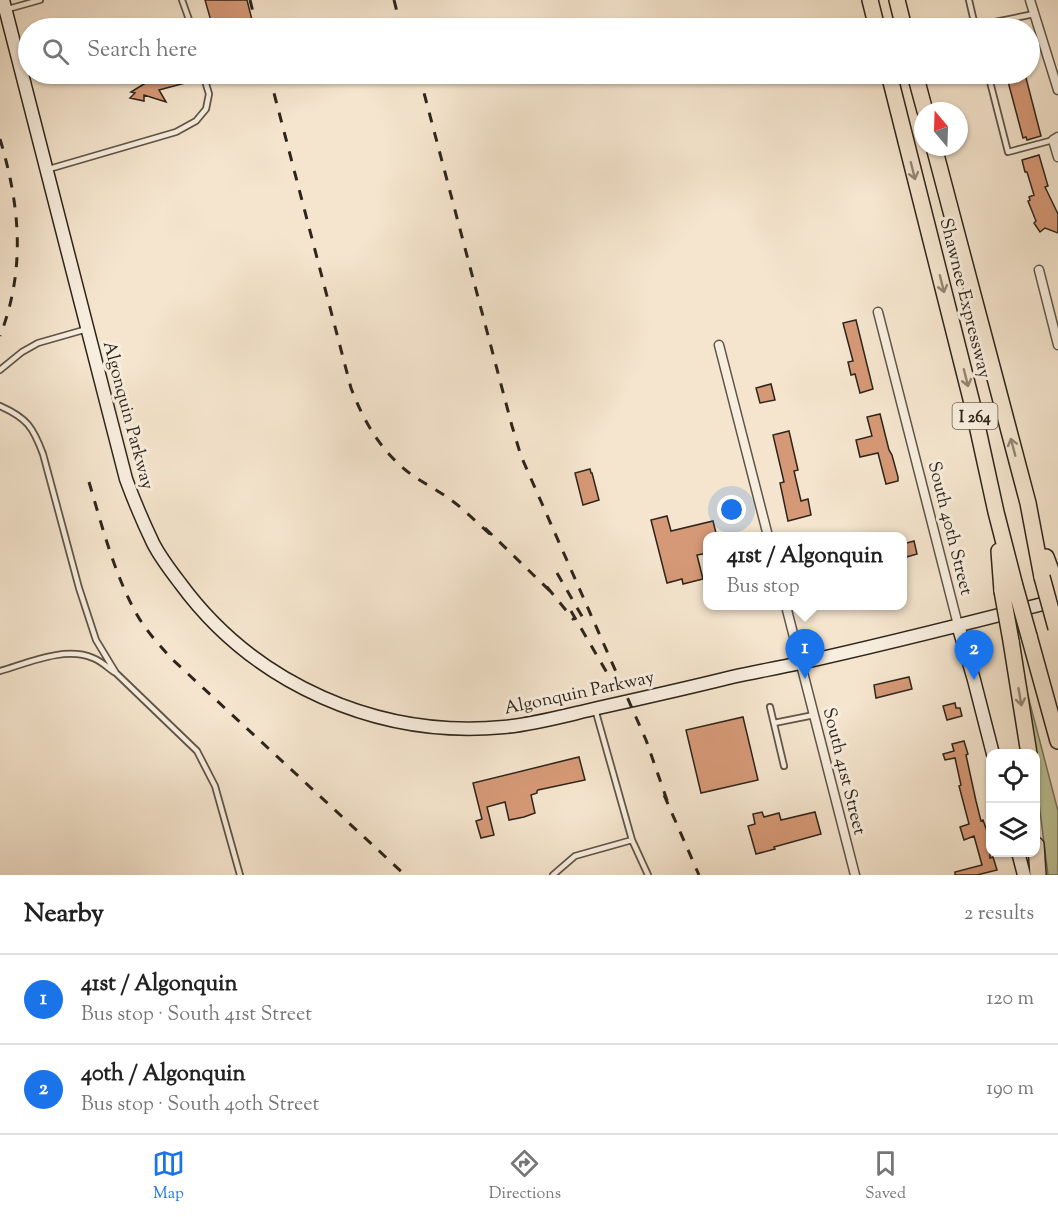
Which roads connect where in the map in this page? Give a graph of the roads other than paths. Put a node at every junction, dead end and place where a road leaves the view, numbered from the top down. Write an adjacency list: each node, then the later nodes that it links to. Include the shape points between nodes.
1 (40, 0): 7 (lane)
2 (182, 0): 9 (lane)
3 (870, 0): 10 (highway)
4 (897, 0): 11 (highway)
5 (969, 0): 12 (lane)
6 (1030, 0): 8 (street)
7 (4, 5): 16 (street, Algonquin Parkway)
8 (1034, 14): 13 (lane); 14 (street)
9 (188, 18)
10 (874, 18)
11 (902, 18)
12 (974, 18)
13 (1016, 18)
14 (1035, 18)
15 (1040, 33): 22 (street)
16 (18, 60)
17 (24, 84): 27 (street, Algonquin Parkway)
18 (206, 84): 27 (lane, via 206,108 196,121 176,132)
19 (892, 84): 37 (highway, Shawnee Expressway / I 264, one-way to 37, via 973,407)
20 (918, 84): 23 (highway)
21 (991, 84): 24 (lane, via 1008,152)
22 (1058, 90)
23 (923, 102)
24 (1055, 139): 26 (street)
25 (936, 156): 36 (highway, Shawnee Expressway / I 264, one-way to 25)
26 (1058, 157)
27 (46, 170): 30 (street, Algonquin Parkway)
28 (1039, 270): 32 (street)
29 (878, 312): 40 (street, South 40th Street)
30 (87, 329): 33 (lane, via 38,343); 46 (street, Algonquin Parkway, via 126,480 154,544 213,623 270,670 335,704 437,728 503,727)
31 (719, 345): 35 (street)
32 (1058, 345)
33 (0, 370)
34 (0, 406): 44 (lane, via 27,422 37,437 91,626)
35 (767, 532)
36 (1051, 580): 41 (highway, Shawnee Expressway / I 264, bridge)
37 (1009, 589): 49 (highway, bridge, via 1029,636); 51 (highway, one-way to 51, bridge, via 1011,641)
38 (1058, 600): 40 (street, Algonquin Parkway)
39 (787, 610): 42 (street, South 41st Street)
40 (958, 625): 42 (street, Algonquin Parkway); 50 (street, South 40th Street)
41 (1057, 631)
42 (801, 663): 46 (street, Algonquin Parkway); 47 (street, South 41st Street)
43 (0, 671): 44 (lane, via 64,654 94,659)
44 (116, 674): 56 (lane, via 197,751 215,786)
45 (770, 707): 48 (lane)
46 (595, 709): 53 (lane)
47 (814, 716): 48 (lane); 59 (street, South 41st Street)
48 (774, 723): 52 (lane)
49 (1058, 741)
50 (992, 749)
51 (1028, 749)
52 (784, 765)
53 (632, 840): 57 (lane, via 575,856); 58 (lane)
54 (1019, 857): 60 (street)
55 (1036, 857): 61 (highway)
56 (240, 875)
57 (553, 875)
58 (648, 875)
59 (855, 875)
60 (1024, 875)
61 (1038, 875)

